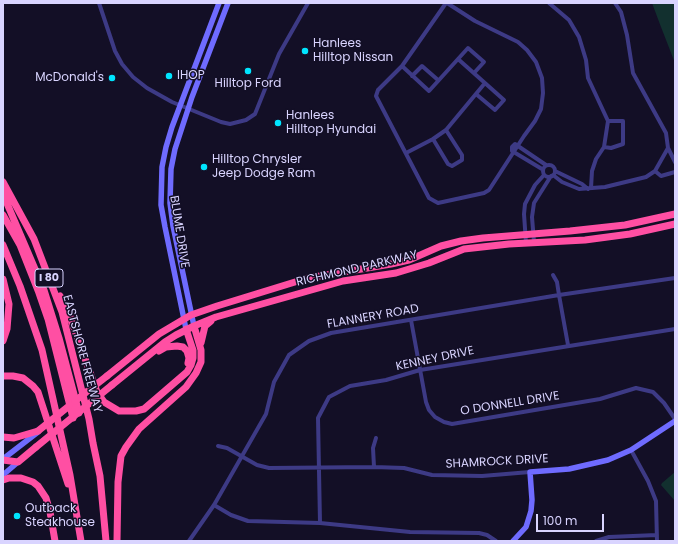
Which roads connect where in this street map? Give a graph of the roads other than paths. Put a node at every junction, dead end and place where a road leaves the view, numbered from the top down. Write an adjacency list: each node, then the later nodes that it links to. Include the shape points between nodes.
1 (99, 3): 15 (street, via 122,64 142,85)
2 (219, 3): 15 (street, BLUME DRIVE)
3 (228, 3): 16 (street, BLUME DRIVE)
4 (308, 3): 16 (street, via 279,54 253,116 230,124)
5 (446, 3): 9 (street); 20 (street, via 475,21 518,42 536,62 542,78 541,109)
6 (549, 3): 17 (street, via 569,20 579,37 588,78)
7 (615, 3): 22 (street, via 621,12 627,35 633,73 666,133)
8 (458, 59): 10 (street); 10 (street, via 468,48 484,62); 12 (street)
9 (402, 66): 11 (street); 24 (street, via 378,90 376,96)
10 (474, 73): 13 (street)
11 (412, 76): 12 (street, via 422,66); 12 (street, via 428,91)
12 (438, 80)
13 (485, 83): 14 (street); 14 (street, via 504,100 495,110)
14 (476, 94): 18 (street)
15 (180, 106): 16 (street); 52 (street, BLUME DRIVE, via 162,167 161,204)
16 (188, 109): 50 (street, BLUME DRIVE, via 175,149 170,197 173,226)
17 (608, 121): 21 (street); 21 (street, via 623,121 623,144 611,148)
18 (446, 130): 19 (street); 19 (street, via 462,155 462,160 452,166 448,164)
19 (434, 139): 24 (street)
20 (518, 146): 23 (street); 25 (street)
21 (604, 146): 35 (street, via 592,171)
22 (668, 148): 27 (street); 30 (street)
23 (514, 152): 24 (street, via 489,190 438,203 429,198); 26 (street)
24 (406, 153)
25 (533, 156): 26 (street); 28 (street)
26 (530, 162): 29 (street)
27 (675, 162)
28 (546, 165): 29 (street); 32 (street, via 552,166)
29 (542, 170): 33 (street)
30 (655, 171): 31 (street, via 661,176); 35 (street, via 646,177)
31 (675, 172)
32 (553, 174): 33 (street, via 547,177); 35 (street, via 562,182 578,189); 41 (street, via 534,203)
33 (544, 175): 40 (street, via 525,204)
34 (3, 182): 45 (highway, EASTSHORE FREEWAY / I 80, via 34,239)
35 (589, 189)
36 (3, 194): 61 (highway, via 44,290)
37 (675, 214): 41 (highway, RICHMOND PARKWAY, via 625,225)
38 (3, 215): 61 (highway, via 20,245)
39 (675, 224): 42 (highway, RICHMOND PARKWAY, via 585,240)
40 (525, 234): 41 (highway, RICHMOND PARKWAY); 43 (street); 50 (highway, RICHMOND PARKWAY, via 461,241 409,260 308,278)
41 (533, 234): 42 (street)
42 (534, 242): 43 (highway, RICHMOND PARKWAY)
43 (526, 243): 51 (highway, RICHMOND PARKWAY, via 464,249 396,273 343,281)
44 (3, 245): 82 (highway, I 80, via 42,350)
45 (49, 275): 64 (highway, via 68,311 97,392 104,402 119,411 144,409); 87 (highway, EASTSHORE FREEWAY / I 80, via 62,312 88,418 100,476)
46 (553, 275): 49 (street)
47 (675, 278): 49 (street, FLANNERY ROAD)
48 (3, 279): 57 (highway, via 9,304 7,329)
49 (560, 295): 53 (street, FLANNERY ROAD); 59 (street)
50 (191, 315): 52 (highway, RICHMOND PARKWAY); 54 (street, BLUME DRIVE)
51 (216, 317): 54 (highway, RICHMOND PARKWAY); 58 (highway, via 205,326)
52 (183, 319): 56 (street, BLUME DRIVE); 65 (highway, RICHMOND PARKWAY, bridge, via 159,334)
53 (411, 320): 62 (street, O DONNELL DRIVE); 73 (street, FLANNERY ROAD, via 331,333 309,341 289,355 274,382 266,414)
54 (194, 326): 56 (highway, RICHMOND PARKWAY); 58 (highway)
55 (675, 329): 59 (street, KENNEY DRIVE)
56 (186, 330): 60 (highway, RICHMOND PARKWAY); 64 (highway, via 193,358 187,372)
57 (3, 340)
58 (200, 345): 88 (highway, via 201,362 192,379 139,429 122,456 118,482)
59 (568, 345): 62 (street, KENNEY DRIVE)
60 (148, 356): 64 (highway, via 166,347 183,347 189,358); 66 (highway, RICHMOND PARKWAY, bridge)
61 (62, 358): 65 (highway)
62 (420, 370): 67 (street, O DONNELL DRIVE, via 429,410 435,417 452,424 600,399 636,388 653,392); 76 (street, KENNEY DRIVE, via 386,380 350,386 329,397 318,418)
63 (3, 376): 82 (highway, via 23,378 38,392)
64 (182, 376)
65 (72, 404): 66 (highway, bridge); 68 (highway, RICHMOND PARKWAY, bridge)
66 (76, 415): 75 (highway, RICHMOND PARKWAY, bridge)
67 (675, 420): 72 (street, SHAMROCK DRIVE)
68 (38, 431): 69 (highway, via 14,438); 74 (street)
69 (3, 436)
70 (376, 438): 77 (street, via 373,448)
71 (218, 446): 73 (street, SHAMROCK DRIVE)
72 (631, 450): 78 (street, SHAMROCK DRIVE, via 608,460 583,466); 84 (street, via 654,496)
73 (242, 457): 76 (street, SHAMROCK DRIVE, via 269,468); 81 (street, FLANNERY ROAD)
74 (3, 459): 75 (highway)
75 (18, 462): 79 (street)
76 (319, 467): 77 (street, SHAMROCK DRIVE); 83 (street, KENNEY DRIVE)
77 (374, 467): 78 (street, SHAMROCK DRIVE, via 404,468 432,476 482,476)
78 (530, 472): 91 (street, via 531,511 526,527)
79 (3, 475)
80 (3, 480): 85 (highway, via 21,478 38,486 46,498)
81 (214, 505): 83 (street, via 248,521); 89 (street, FLANNERY ROAD)
82 (76, 506): 86 (highway, I 80)
83 (320, 523): 90 (street, via 410,532 479,533)
84 (657, 535): 92 (street, via 609,537); 93 (street)
85 (55, 541)
86 (81, 541)
87 (106, 541)
88 (117, 541)
89 (189, 541)
90 (496, 541)
91 (513, 541)
92 (596, 541)
93 (657, 541)

